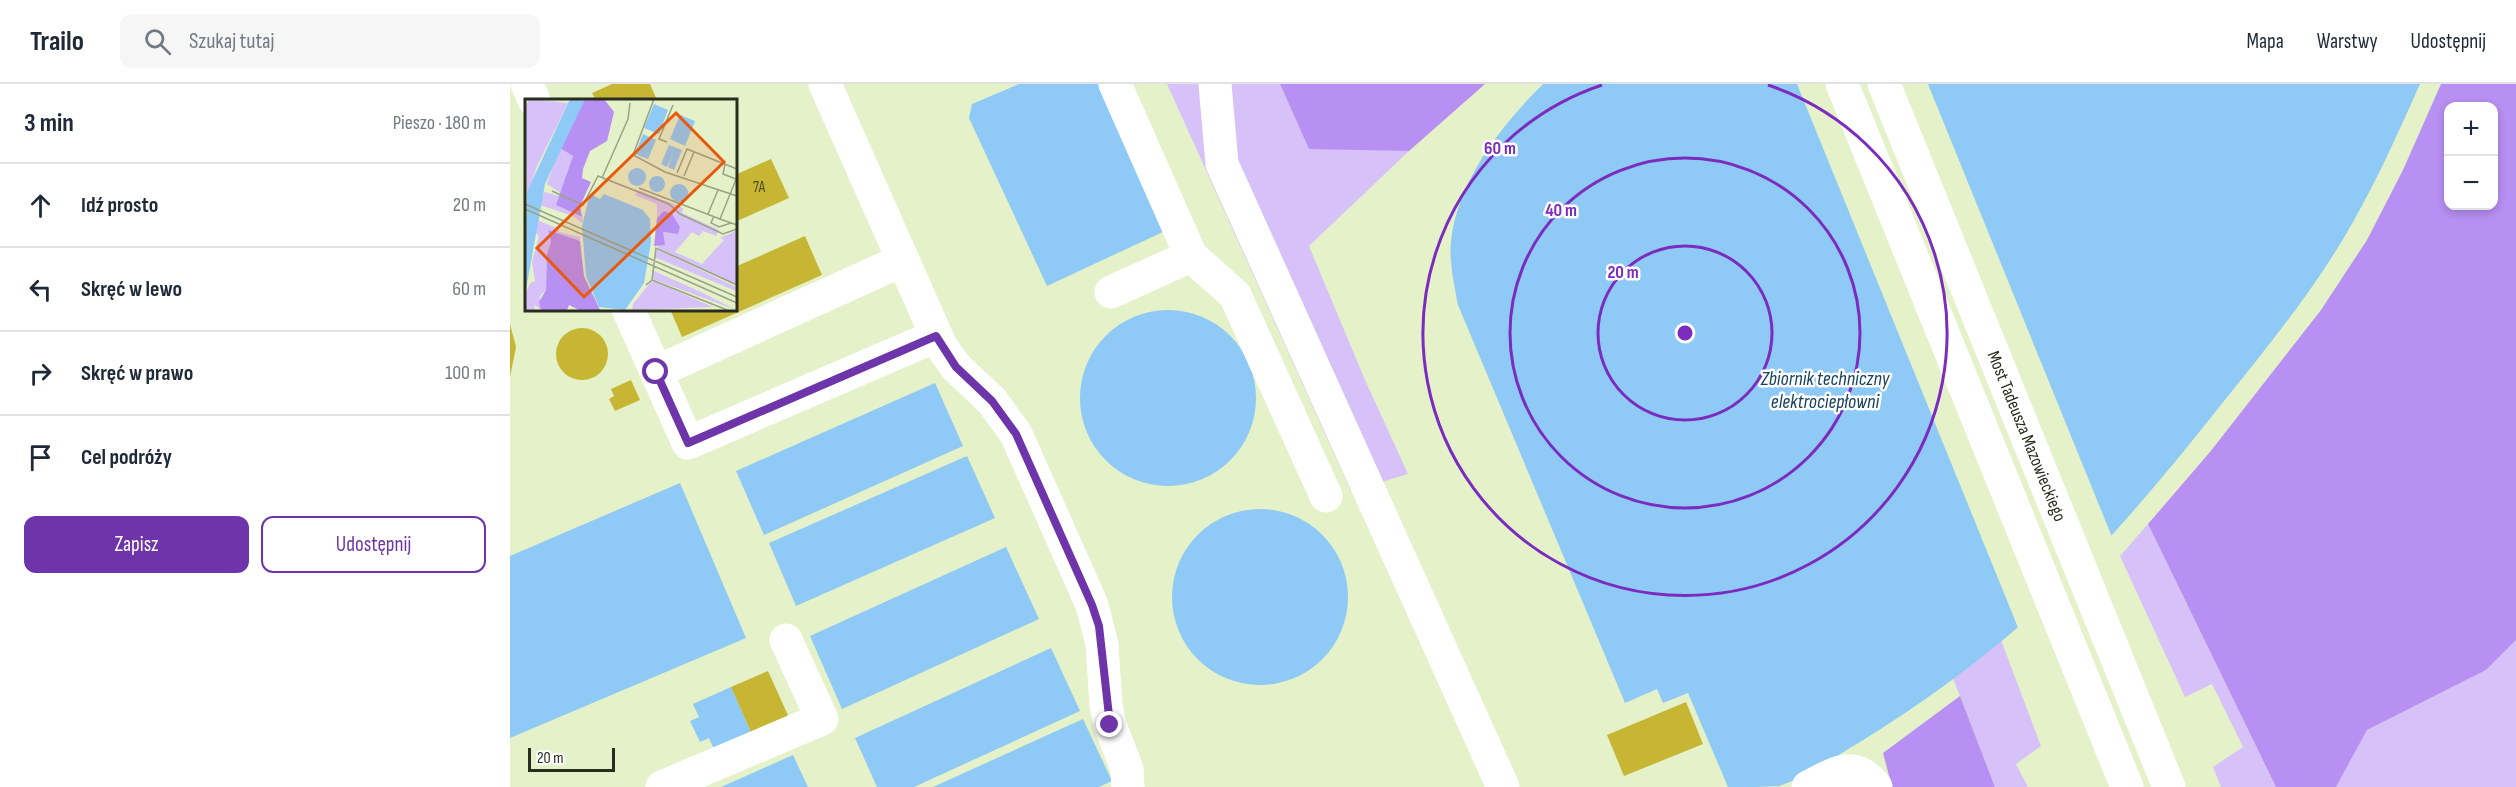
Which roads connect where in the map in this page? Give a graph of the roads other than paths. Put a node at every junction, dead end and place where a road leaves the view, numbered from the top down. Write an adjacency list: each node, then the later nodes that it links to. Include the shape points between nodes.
1 (527, 84): 7 (main road)
2 (825, 84): 9 (main road)
3 (1115, 84): 8 (main road)
4 (1215, 84): 18 (main road, via 1221,164)
5 (1842, 84): 21 (main road)
6 (1884, 84): 22 (main road, Most Tadeusza Mazowieckiego)
7 (534, 99)
8 (1191, 256): 10 (main road); 14 (main road, via 1235,295)
9 (903, 260): 12 (main road); 13 (main road)
10 (1111, 292)
11 (628, 310): 13 (main road)
12 (936, 336): 13 (main road, via 688,443); 17 (main road, via 956,367 992,401 1016,434 1092,605 1102,644 1108,715 1127,769)
13 (656, 372)
14 (1326, 496)
15 (786, 640): 16 (main road, via 822,720)
16 (662, 787)
17 (1128, 787)
18 (1503, 787)
19 (1808, 787): 20 (main road, via 1843,770 1861,772)
20 (1876, 787)
21 (2127, 787)
22 (2169, 787)

